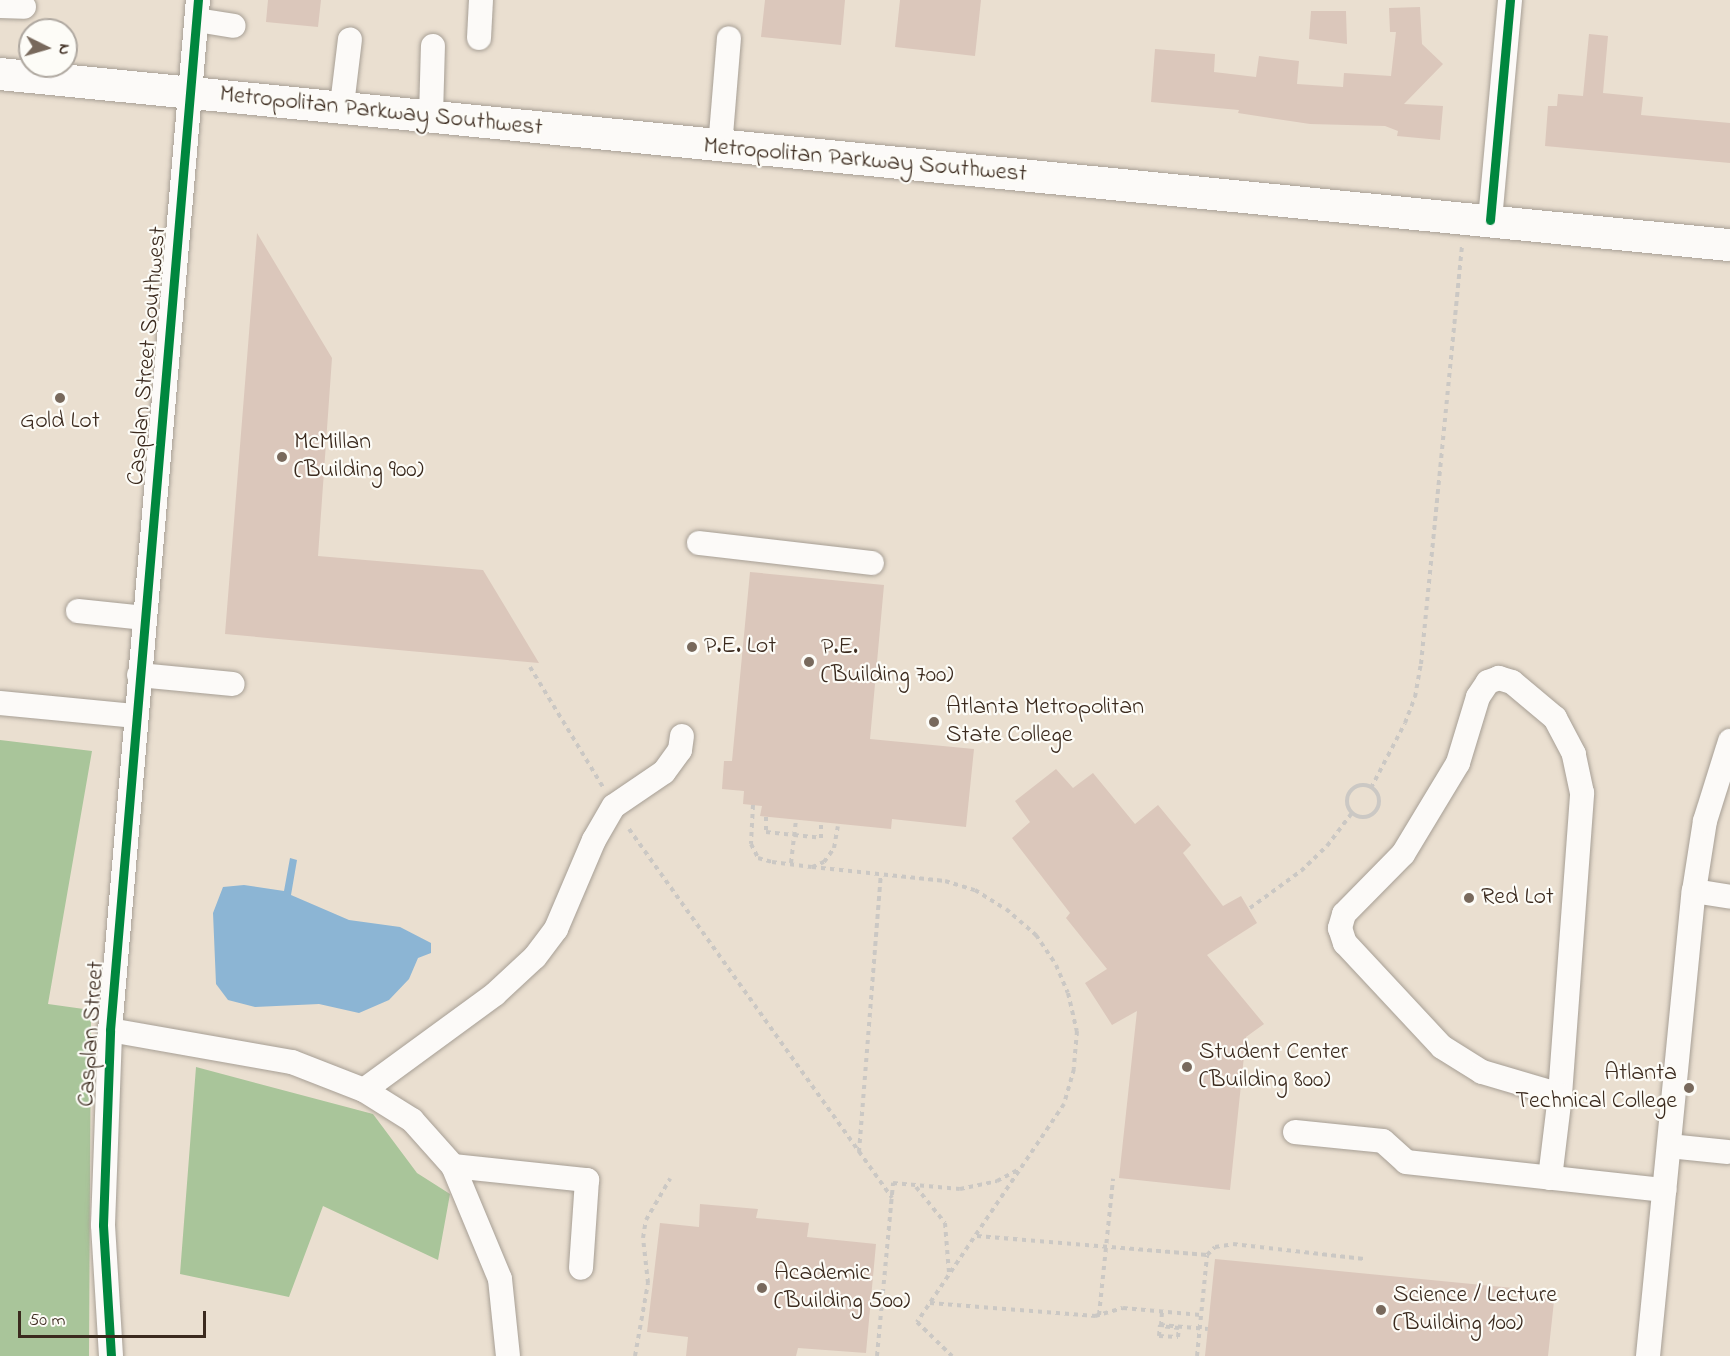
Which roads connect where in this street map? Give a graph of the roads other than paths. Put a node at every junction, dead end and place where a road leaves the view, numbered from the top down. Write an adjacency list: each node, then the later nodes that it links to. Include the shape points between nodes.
1 (481, 0): 7 (street)
2 (1510, 0): 16 (street)
3 (0, 6): 4 (street)
4 (24, 8)
5 (198, 10): 6 (street); 12 (street, Casplan Street Southwest)
6 (234, 26)
7 (479, 38)
8 (729, 38): 15 (street)
9 (350, 39): 13 (street)
10 (433, 46): 14 (street)
11 (0, 74): 12 (main road, Metropolitan Parkway Southwest)
12 (191, 92): 13 (main road, Metropolitan Parkway Southwest); 21 (street, Casplan Street Southwest)
13 (342, 105): 14 (main road, Metropolitan Parkway Southwest)
14 (430, 116): 15 (main road, Metropolitan Parkway Southwest)
15 (720, 147): 16 (main road, Metropolitan Parkway Southwest)
16 (1477, 219): 17 (main road, Metropolitan Parkway Southwest)
17 (1730, 245)
18 (699, 543): 19 (street)
19 (872, 563)
20 (78, 612): 21 (street)
21 (144, 618): 22 (street, Casplan Street Southwest)
22 (140, 675): 23 (street); 25 (street, Casplan Street Southwest)
23 (233, 684)
24 (0, 703): 25 (street)
25 (136, 716): 30 (street, Casplan Street)
26 (682, 736): 31 (street, via 680,750 664,772 614,806 594,840 556,929 535,957 495,994)
27 (1730, 741): 28 (street, via 1705,821)
28 (1694, 891): 29 (street); 34 (street)
29 (1730, 897)
30 (110, 1030): 31 (street, via 292,1062); 40 (street, Casplan Street, via 104,1225)
31 (364, 1090): 36 (street, via 412,1120)
32 (1560, 1095): 32 (street, via 1582,793 1574,754 1555,718 1512,682 1499,678 1488,682 1478,697 1458,763 1403,854 1344,914 1340,928 1345,943 1442,1047 1482,1072); 37 (street)
33 (1295, 1132): 37 (street, via 1383,1141 1406,1162)
34 (1669, 1146): 35 (street); 38 (street)
35 (1728, 1152)
36 (453, 1166): 39 (street, via 587,1180); 41 (street, via 500,1279)
37 (1550, 1178): 38 (street)
38 (1664, 1190): 42 (street)
39 (581, 1268)
40 (111, 1356)
41 (508, 1356)
42 (1648, 1356)

